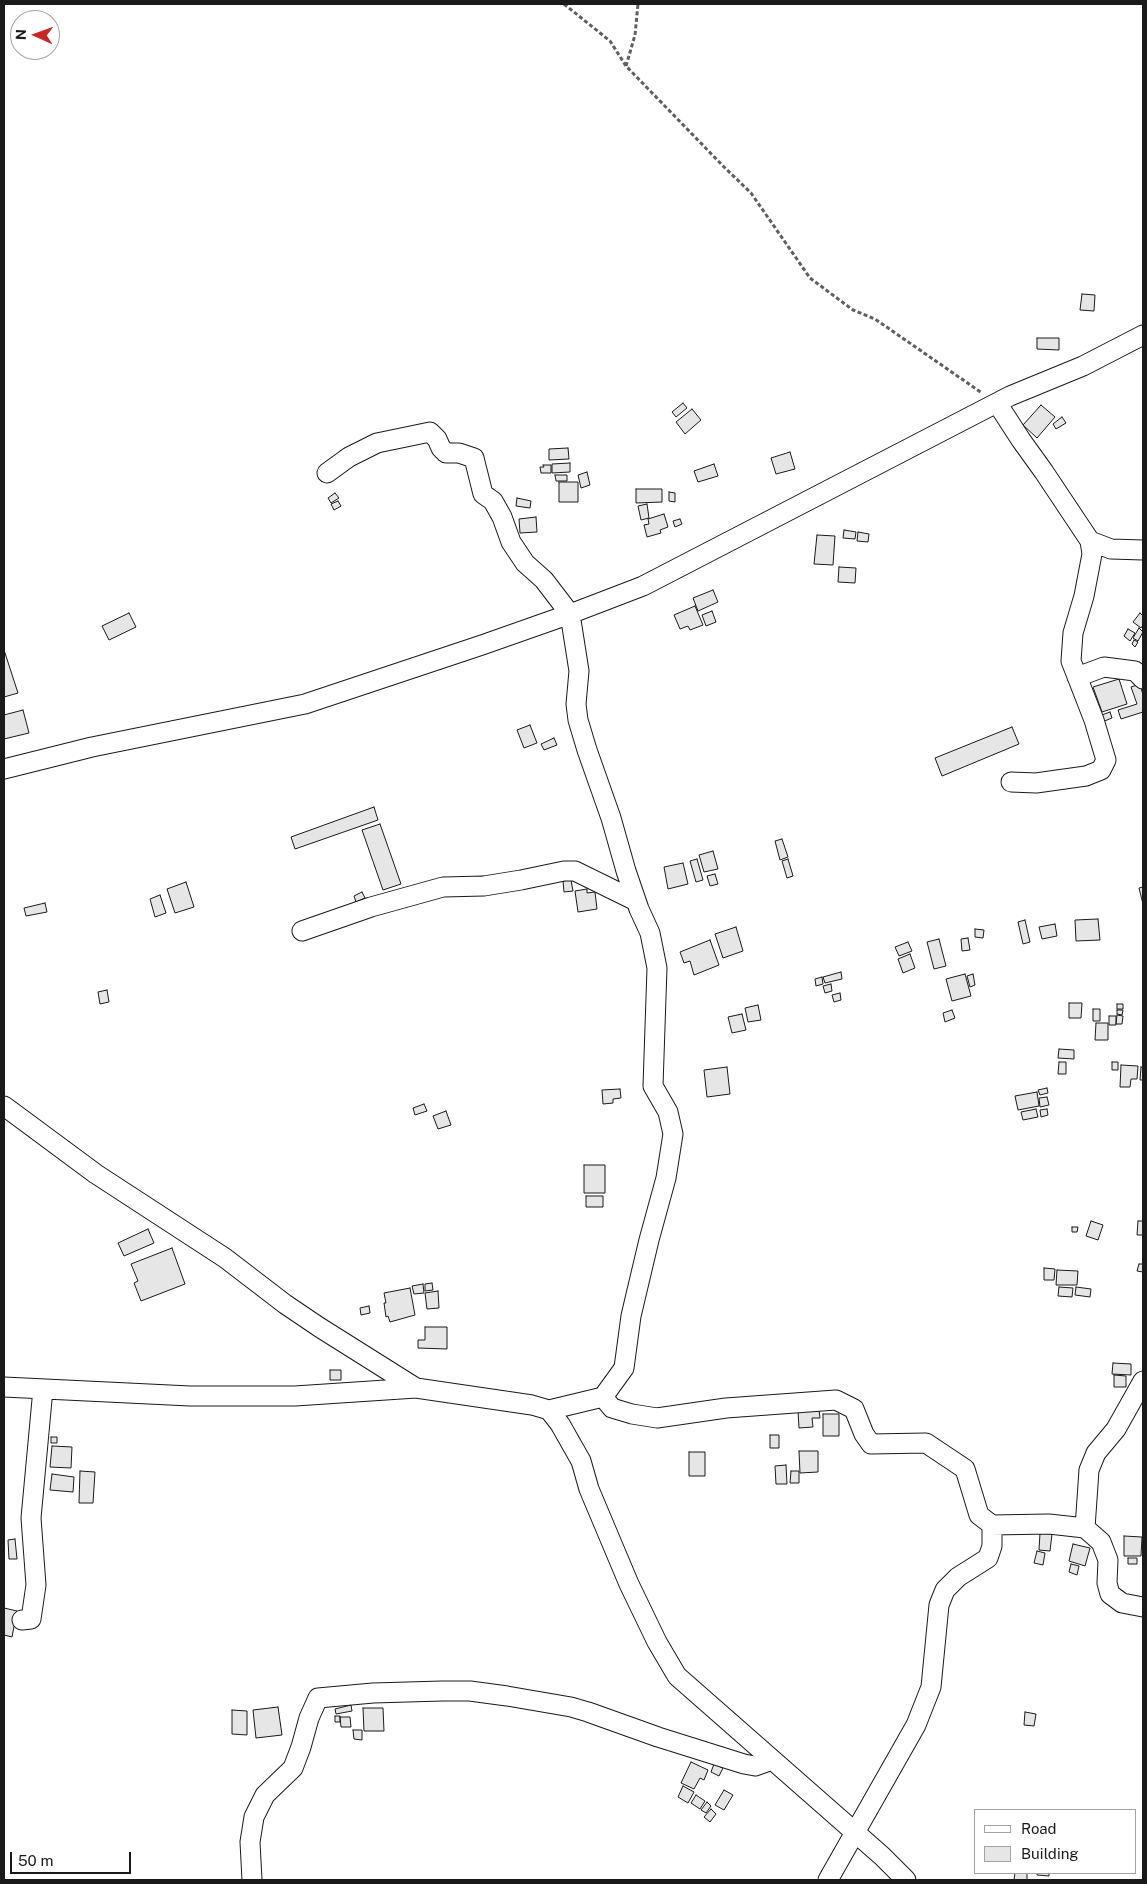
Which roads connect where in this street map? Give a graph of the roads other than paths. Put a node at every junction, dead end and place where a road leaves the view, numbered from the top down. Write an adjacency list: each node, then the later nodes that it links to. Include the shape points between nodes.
1 (1143, 335): 2 (street, via 1083,366)
2 (997, 403): 4 (street); 6 (street, via 642,586)
3 (328, 473): 6 (street, via 349,457 377,443 430,432 446,453 474,458 483,494 493,501 511,542)
4 (1090, 541): 5 (street, via 1111,549); 7 (street, via 1092,554 1084,596 1072,633 1071,661)
5 (1143, 550)
6 (570, 614): 9 (street, via 305,704 92,747); 11 (street, via 578,671 578,720)
7 (1077, 677): 8 (street, via 1104,667 1135,671); 10 (street, via 1106,760 1102,770 1086,776 1036,783)
8 (1143, 679)
9 (4, 769)
10 (1011, 782)
11 (636, 901): 12 (street, via 575,870 484,886 442,887); 18 (street, via 650,933 657,968 653,1086 668,1112 673,1134 666,1178 632,1316 624,1368)
12 (302, 931)
13 (4, 1106): 16 (street, via 96,1174 225,1258 284,1304)
14 (1143, 1381): 21 (street, via 1116,1429 1096,1453 1089,1470)
15 (4, 1387): 17 (street)
16 (416, 1388): 17 (street, via 296,1396 190,1396); 19 (street)
17 (43, 1389): 23 (street, via 31,1518 36,1585 31,1619)
18 (603, 1396): 19 (street); 20 (street, via 612,1408 657,1418 726,1408 836,1400 854,1408 871,1444 926,1443 965,1469 978,1516)
19 (549, 1410): 24 (street, via 581,1461 589,1489 629,1584 677,1676)
20 (992, 1525): 21 (street, via 1049,1524); 25 (street, via 992,1546 988,1558 958,1577 945,1590 939,1605 931,1687 916,1725)
21 (1085, 1528): 22 (street, via 1101,1542 1108,1560 1106,1583 1110,1594 1122,1603)
22 (1143, 1607)
23 (22, 1620)
24 (772, 1760): 25 (street); 26 (street, via 756,1766 744,1764 580,1709 507,1696 442,1691 318,1698 293,1768 265,1795 254,1817 250,1842)
25 (856, 1834): 27 (street); 28 (street)
26 (252, 1880)
27 (828, 1880)
28 (906, 1880)

